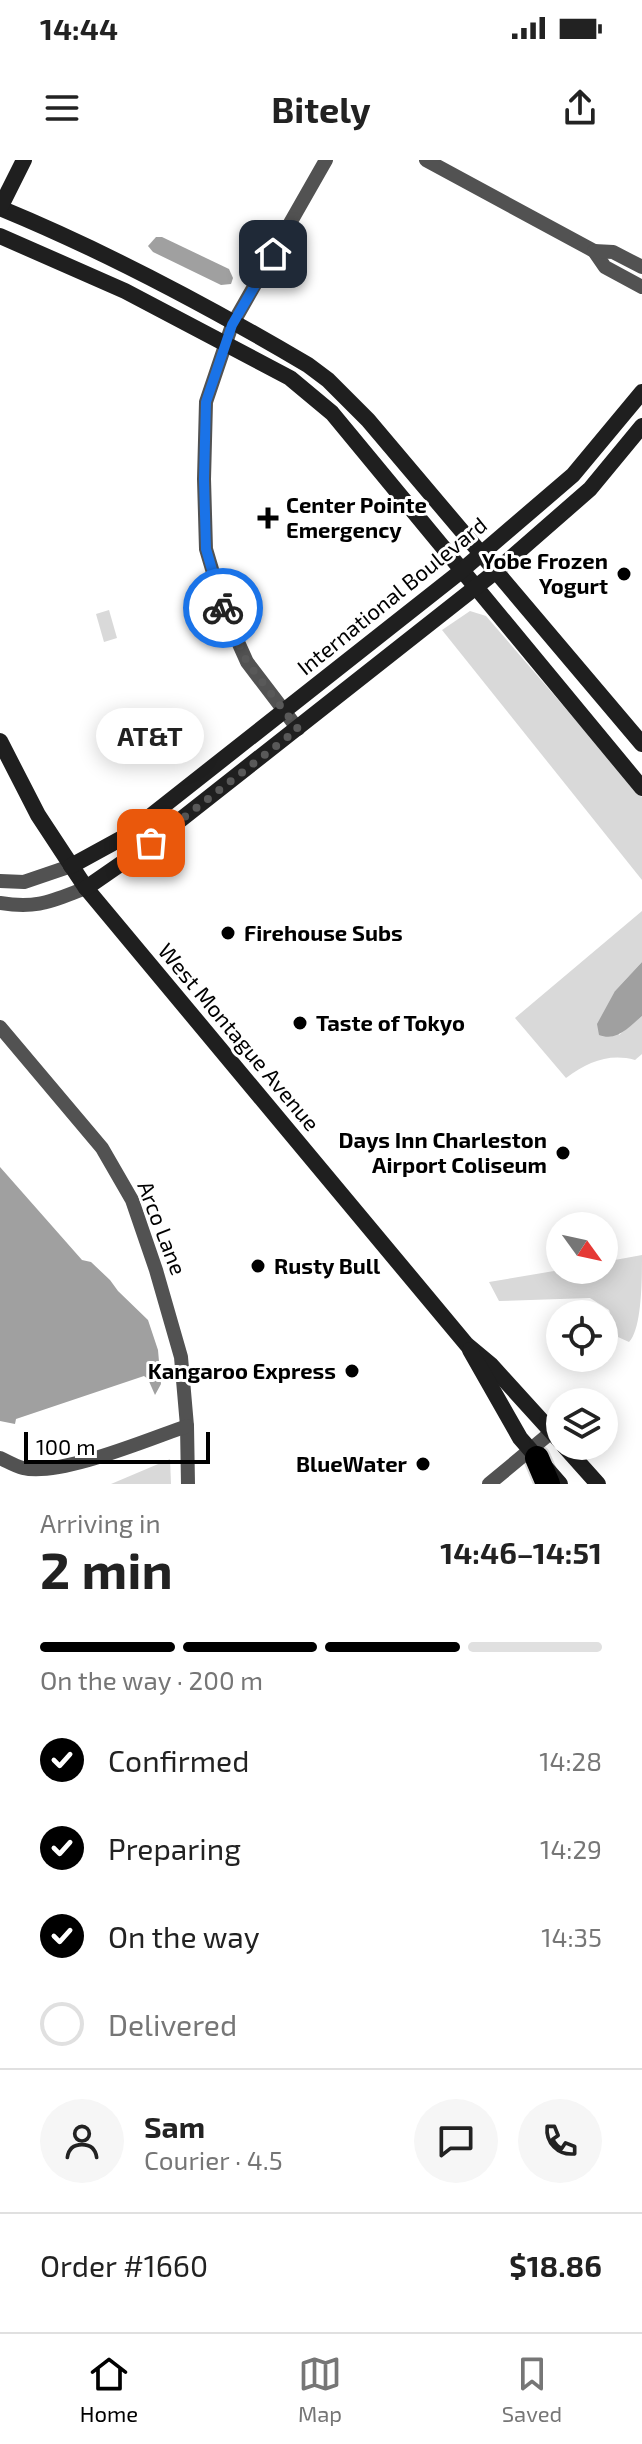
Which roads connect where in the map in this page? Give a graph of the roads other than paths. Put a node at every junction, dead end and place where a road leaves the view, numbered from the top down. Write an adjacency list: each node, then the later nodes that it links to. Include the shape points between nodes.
1 (24, 160): 4 (main road)
2 (326, 160): 9 (street)
3 (426, 160): 6 (street)
4 (0, 208): 9 (main road, via 100,251)
5 (0, 236): 10 (main road)
6 (594, 251): 7 (street, via 613,252); 8 (street, via 605,267)
7 (642, 267)
8 (642, 287)
9 (234, 321): 10 (street); 13 (main road, via 308,365 348,398)
10 (226, 342): 14 (main road, via 290,378 332,413); 17 (street, via 206,402 206,549 247,662)
11 (642, 392): 13 (main road, International Boulevard, via 573,475)
12 (642, 426): 15 (main road, International Boulevard, via 590,489)
13 (479, 554): 14 (main road, International Boulevard); 15 (main road)
14 (460, 572): 16 (main road); 17 (main road, International Boulevard)
15 (495, 572): 16 (main road, International Boulevard); 20 (main road)
16 (475, 589): 18 (main road, International Boulevard); 21 (main road)
17 (284, 712): 18 (street); 22 (main road, International Boulevard, via 124,837)
18 (298, 729): 24 (main road, International Boulevard)
19 (0, 741): 22 (main road, West Montague Avenue)
20 (642, 744)
21 (642, 788)
22 (71, 866): 23 (street, via 24,882); 24 (main road, West Montague Avenue)
23 (0, 881)
24 (86, 888): 25 (street, via 26,907); 27 (main road, West Montague Avenue)
25 (0, 903)
26 (0, 1027): 29 (street, Arco Lane, via 102,1148 132,1200 181,1357)
27 (467, 1345): 28 (main road, West Montague Avenue); 31 (main road, West Montague Avenue, via 512,1426)
28 (546, 1421)
29 (187, 1426): 32 (street, via 42,1469 22,1468); 34 (street, Arco Lane)
30 (546, 1442): 31 (street)
31 (534, 1453): 35 (street); 36 (highway); 37 (main road, West Montague Avenue)
32 (0, 1458)
33 (577, 1460): 38 (main road)
34 (188, 1484)
35 (489, 1484)
36 (548, 1484)
37 (560, 1484)
38 (598, 1484)

